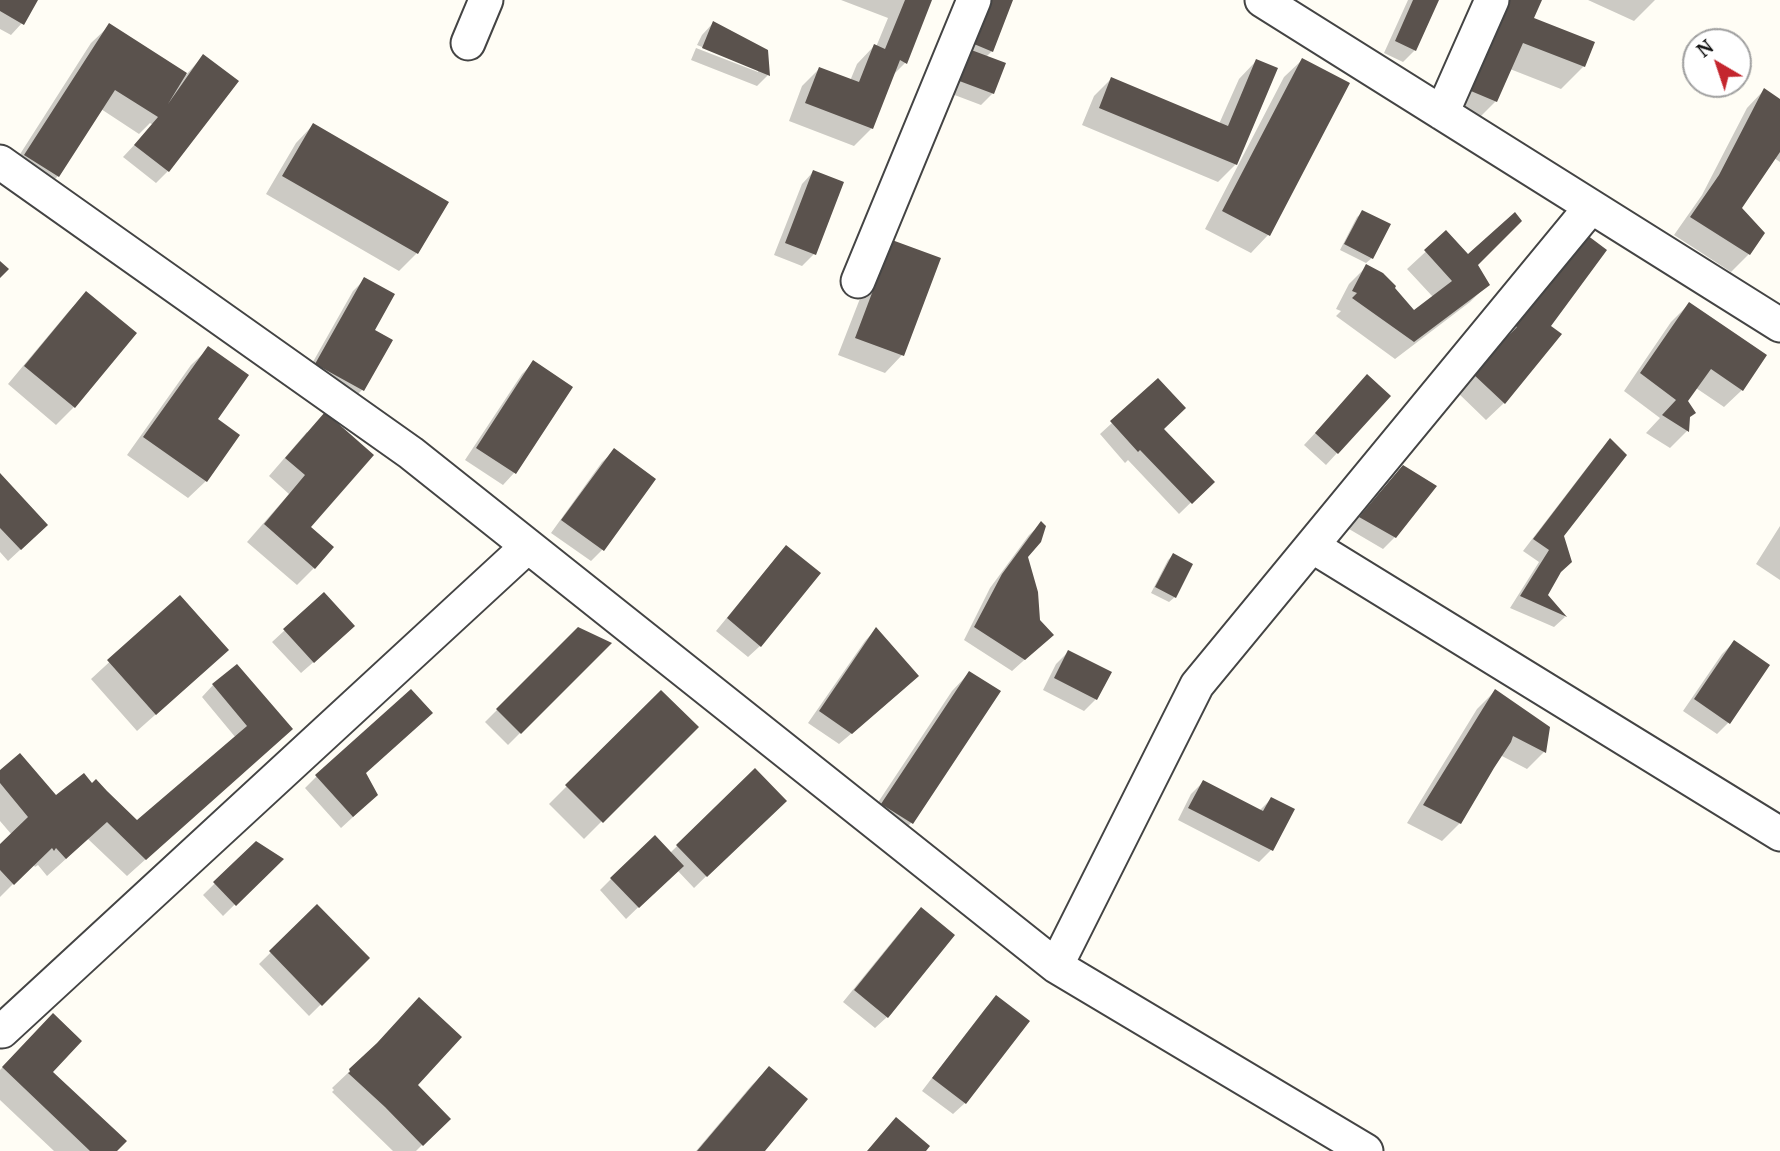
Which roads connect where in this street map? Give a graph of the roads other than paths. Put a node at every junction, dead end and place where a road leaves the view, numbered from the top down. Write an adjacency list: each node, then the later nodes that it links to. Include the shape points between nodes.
1 (486, 0): 5 (street)
2 (974, 0): 9 (street)
3 (1262, 0): 6 (street)
4 (1492, 0): 6 (street)
5 (468, 43)
6 (1442, 113): 8 (street)
7 (0, 162): 11 (street, via 411,453)
8 (1591, 207): 10 (street); 12 (street)
9 (858, 281)
10 (1780, 325)
11 (528, 546): 14 (street); 15 (street)
12 (1312, 546): 13 (street); 14 (street, via 1197,685)
13 (1780, 834)
14 (1056, 966): 16 (street)
15 (0, 1029)
16 (1366, 1151)

